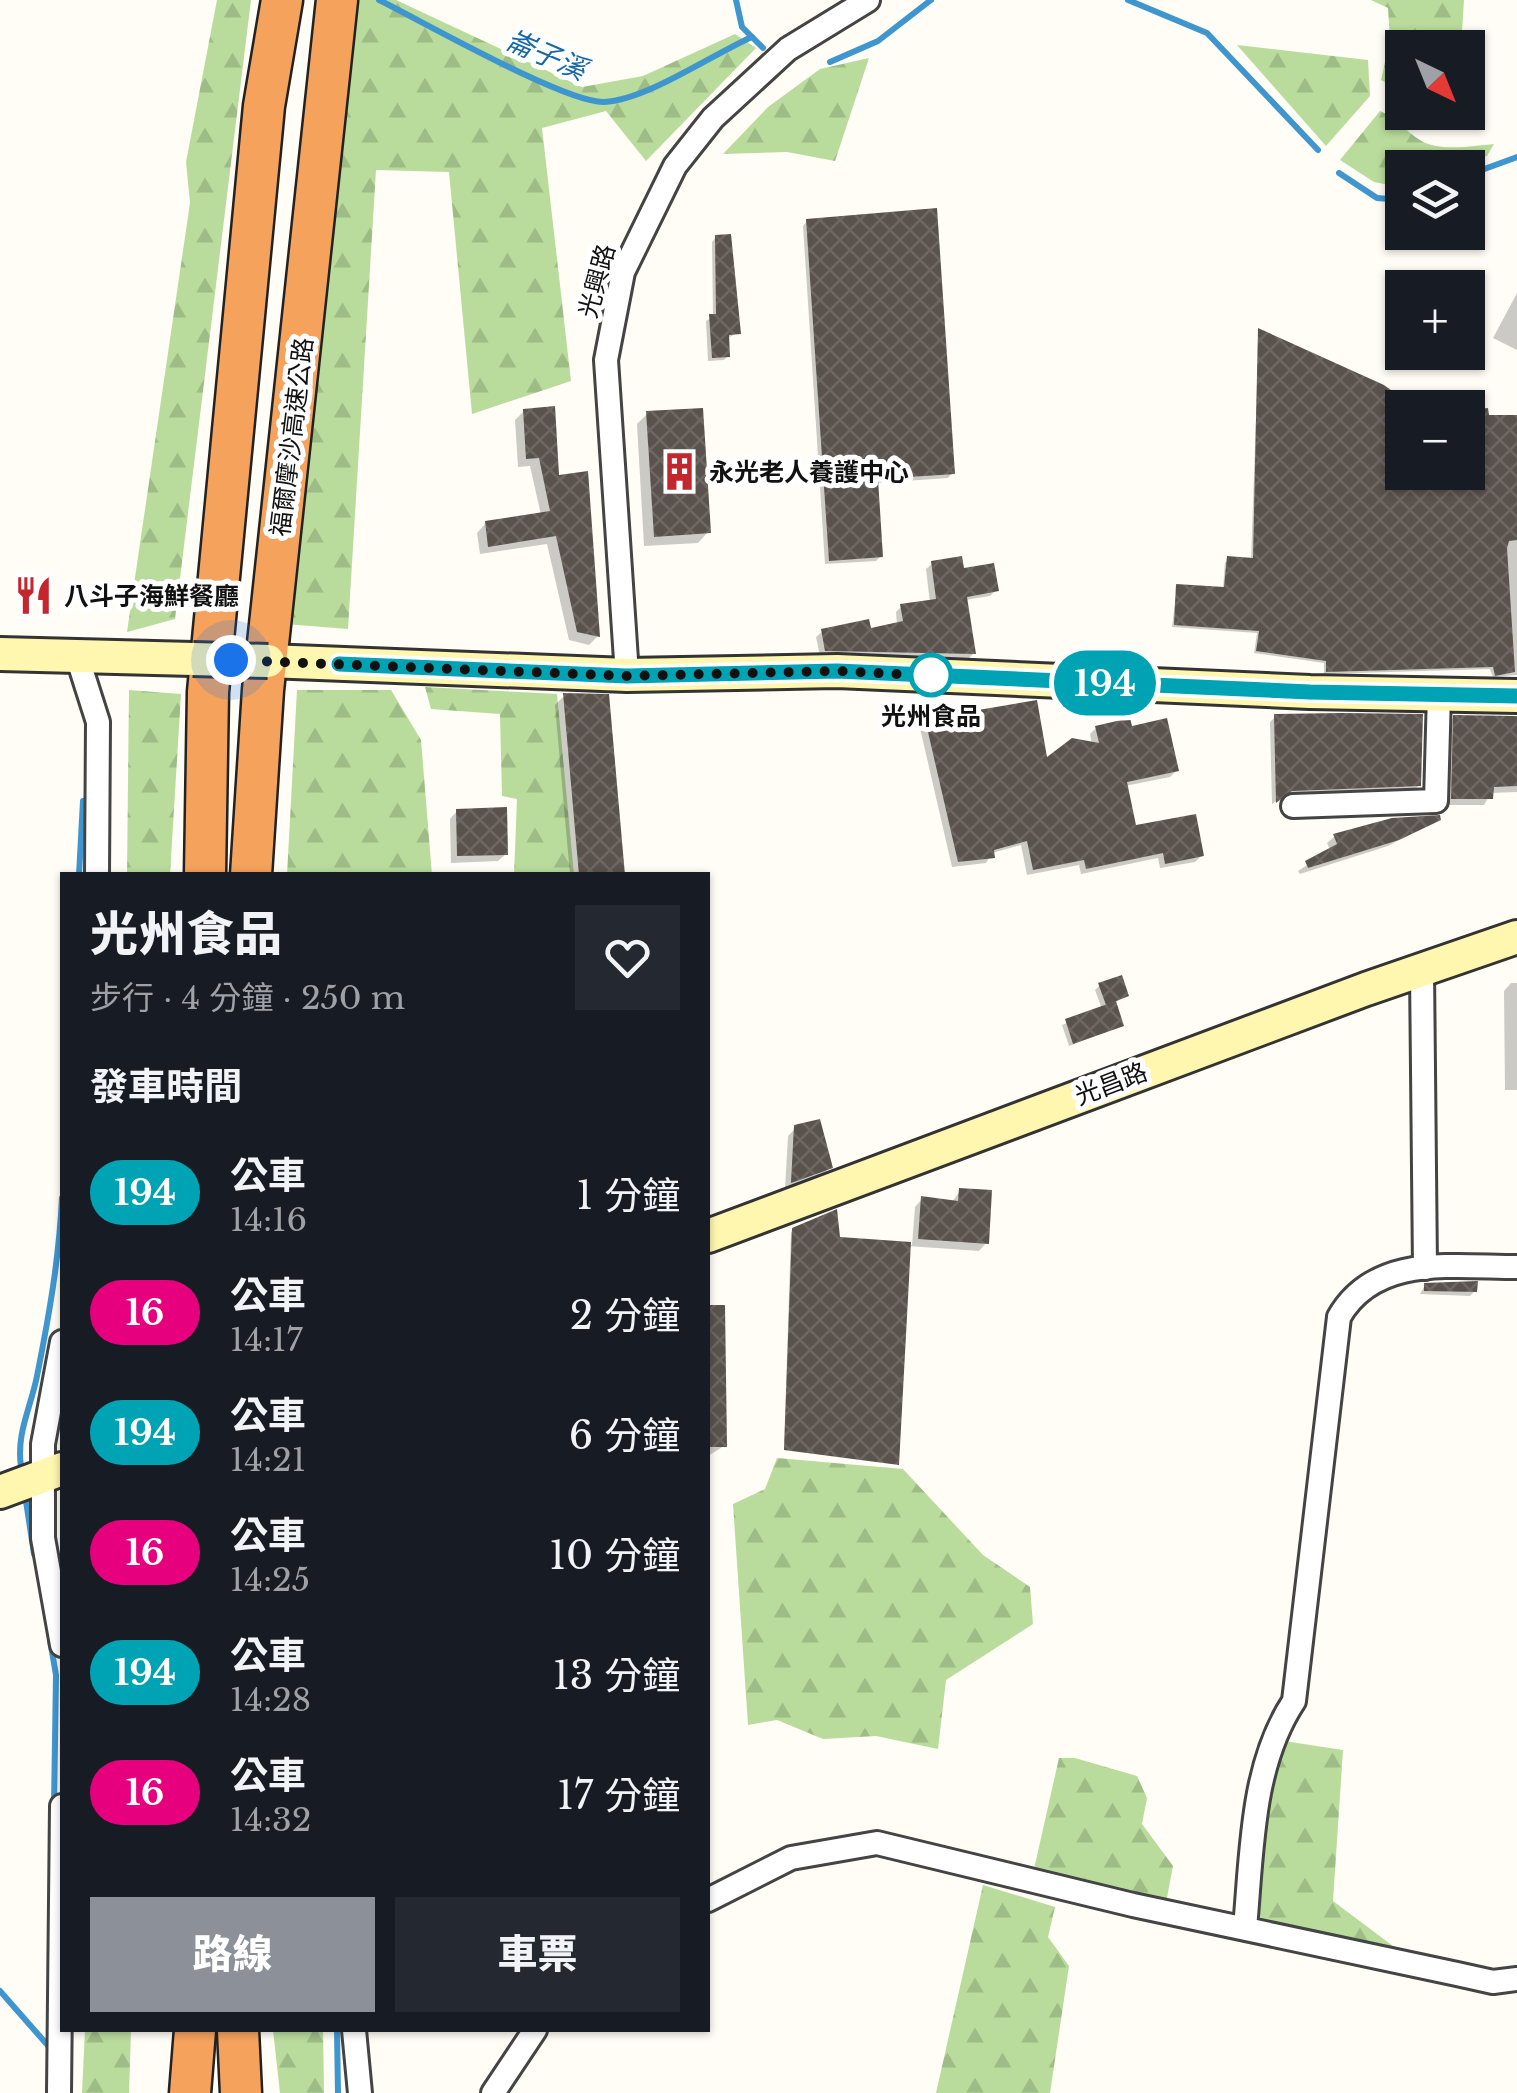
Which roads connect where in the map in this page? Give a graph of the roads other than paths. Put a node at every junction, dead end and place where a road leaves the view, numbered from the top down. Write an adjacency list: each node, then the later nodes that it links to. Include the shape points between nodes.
1 (282, 0): 11 (highway, via 264,106 208,692)
2 (338, 0): 12 (highway, 福爾摩沙高速公路, via 263,690)
3 (868, 0): 6 (street, 光興路, via 788,49 713,118 675,166 622,272 606,360)
4 (0, 654): 5 (street)
5 (78, 656): 6 (street, bridge); 10 (street, via 98,722)
6 (627, 676): 7 (street, via 837,671)
7 (1439, 694): 8 (street); 9 (street, via 1436,802)
8 (1517, 696)
9 (1293, 806)
10 (96, 872)
11 (205, 872)
12 (251, 872)
13 (1517, 938): 14 (street, 光昌路)
14 (1422, 970): 15 (street, 光昌路); 17 (street)
15 (710, 1235)
16 (1517, 1267): 17 (street)
17 (1425, 1268): 23 (street, via 1402,1268 1352,1294 1338,1317 1294,1702 1273,1733 1257,1808)
18 (60, 1353): 19 (street, via 44,1444)
19 (53, 1473): 20 (street); 21 (street, via 43,1538)
20 (0, 1492)
21 (60, 1634)
22 (710, 1899): 23 (street, via 791,1858 877,1843)
23 (1245, 1928): 24 (street, via 1494,1982)
24 (1517, 1980)
25 (60, 1997): 31 (street)
26 (198, 2032): 32 (highway)
27 (198, 2032): 33 (highway)
28 (238, 2032): 34 (highway)
29 (354, 2032): 35 (street)
30 (534, 2032): 36 (street)
31 (59, 2093)
32 (190, 2093)
33 (204, 2093)
34 (241, 2093)
35 (360, 2093)
36 (493, 2093)

